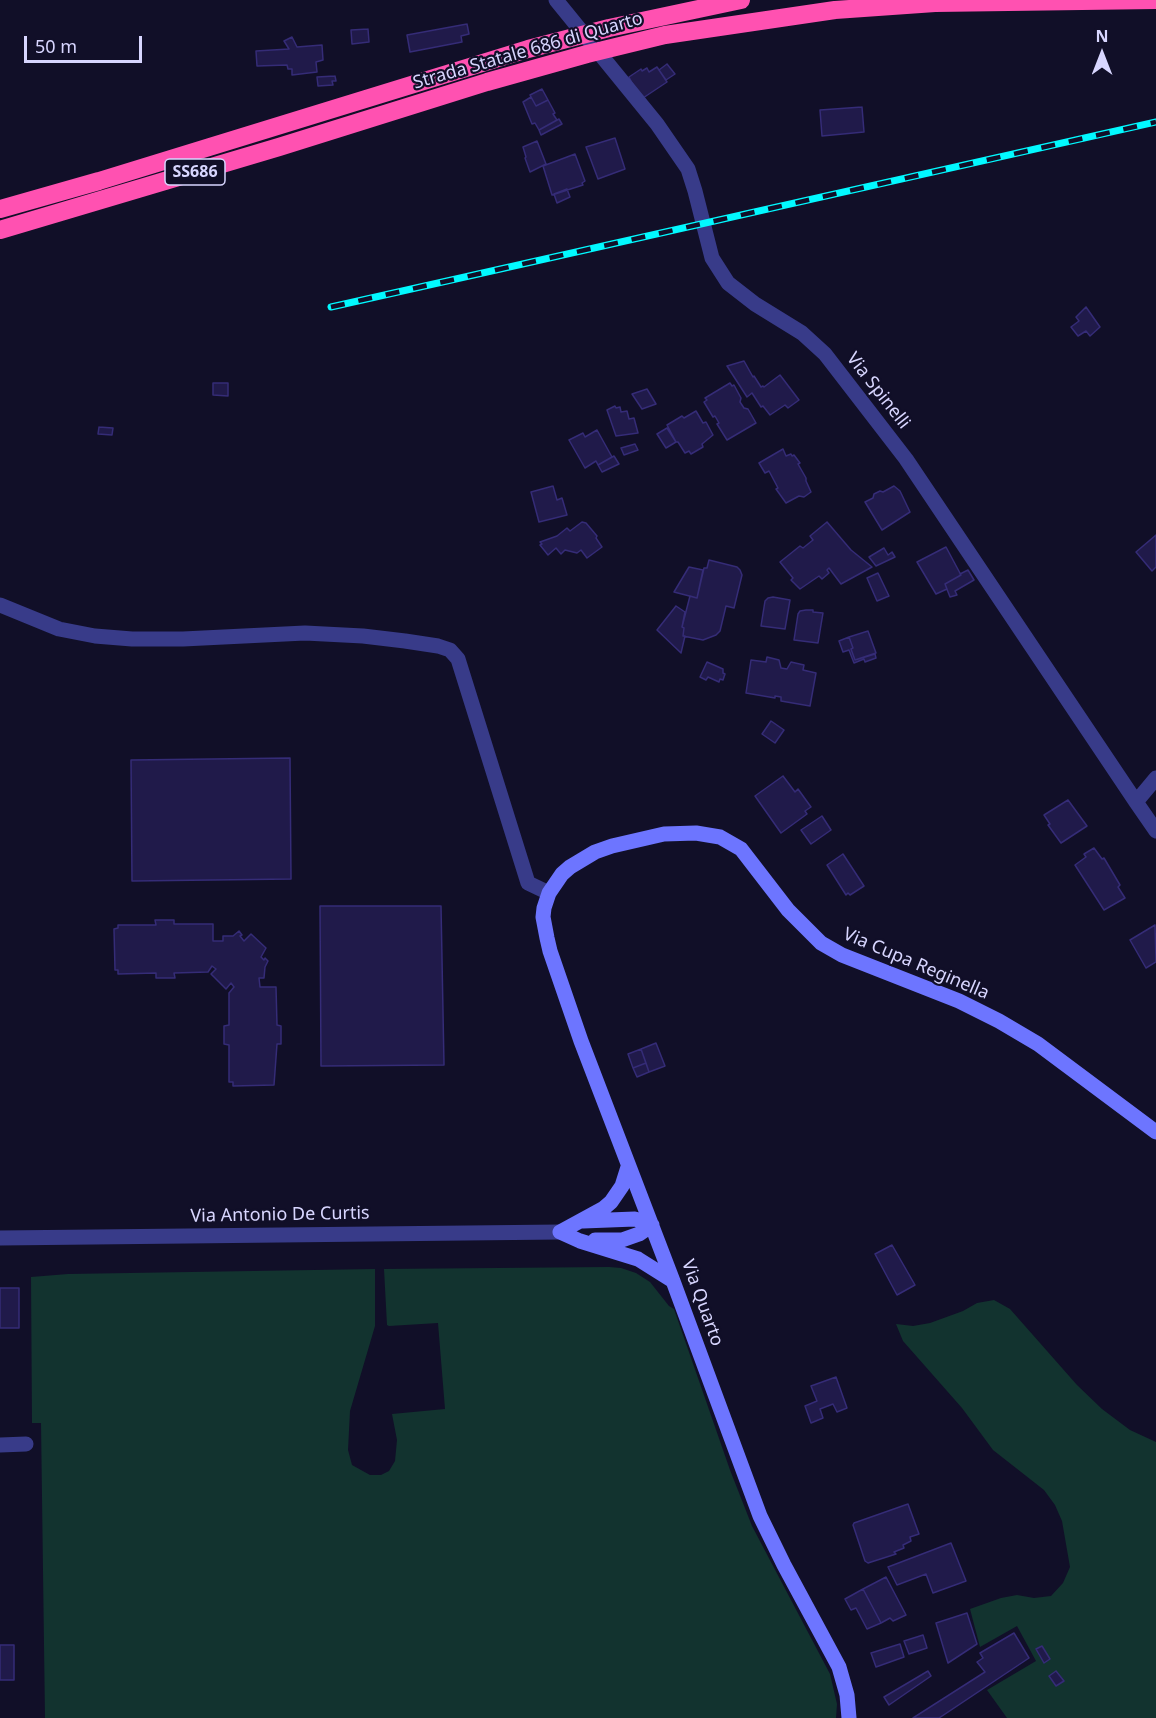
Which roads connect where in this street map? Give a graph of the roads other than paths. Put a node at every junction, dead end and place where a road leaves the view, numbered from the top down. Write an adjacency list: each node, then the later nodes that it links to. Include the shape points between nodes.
1 (556, 0): 8 (street, Via Spinelli, via 657,124 688,169 712,258 728,283 802,333 825,354 906,459)
2 (741, 0): 4 (highway, Strada Statale 686 di Quarto / SS686, via 528,49)
3 (1156, 0): 5 (highway, Strada Statale 686 di Quarto / SS686, via 935,3 835,10 665,35 487,82)
4 (0, 209)
5 (0, 230)
6 (0, 605): 10 (street, via 59,628 95,636 183,639 305,633 363,636 450,650 458,658 528,883)
7 (1156, 778): 8 (street)
8 (1136, 802): 9 (street, Via Spinelli)
9 (1156, 831)
10 (549, 892): 11 (street, Via Cupa Reginella, via 570,867 612,846 664,834 720,837 741,849 788,910 821,943 999,1021 1038,1044); 12 (street, Via Quarto, via 543,917 550,951)
11 (1156, 1132)
12 (628, 1167): 13 (street, via 611,1202); 14 (street, Via Quarto)
13 (579, 1221): 14 (street, via 635,1219); 15 (street)
14 (652, 1225): 17 (street, via 622,1240); 18 (street, Via Quarto)
15 (560, 1232): 16 (street, Via Antonio De Curtis); 17 (street)
16 (0, 1238)
17 (580, 1241): 18 (street, via 638,1259)
18 (673, 1281): 21 (street, Via Quarto, via 760,1516 839,1667)
19 (26, 1444): 20 (street)
20 (0, 1445)
21 (849, 1718)

